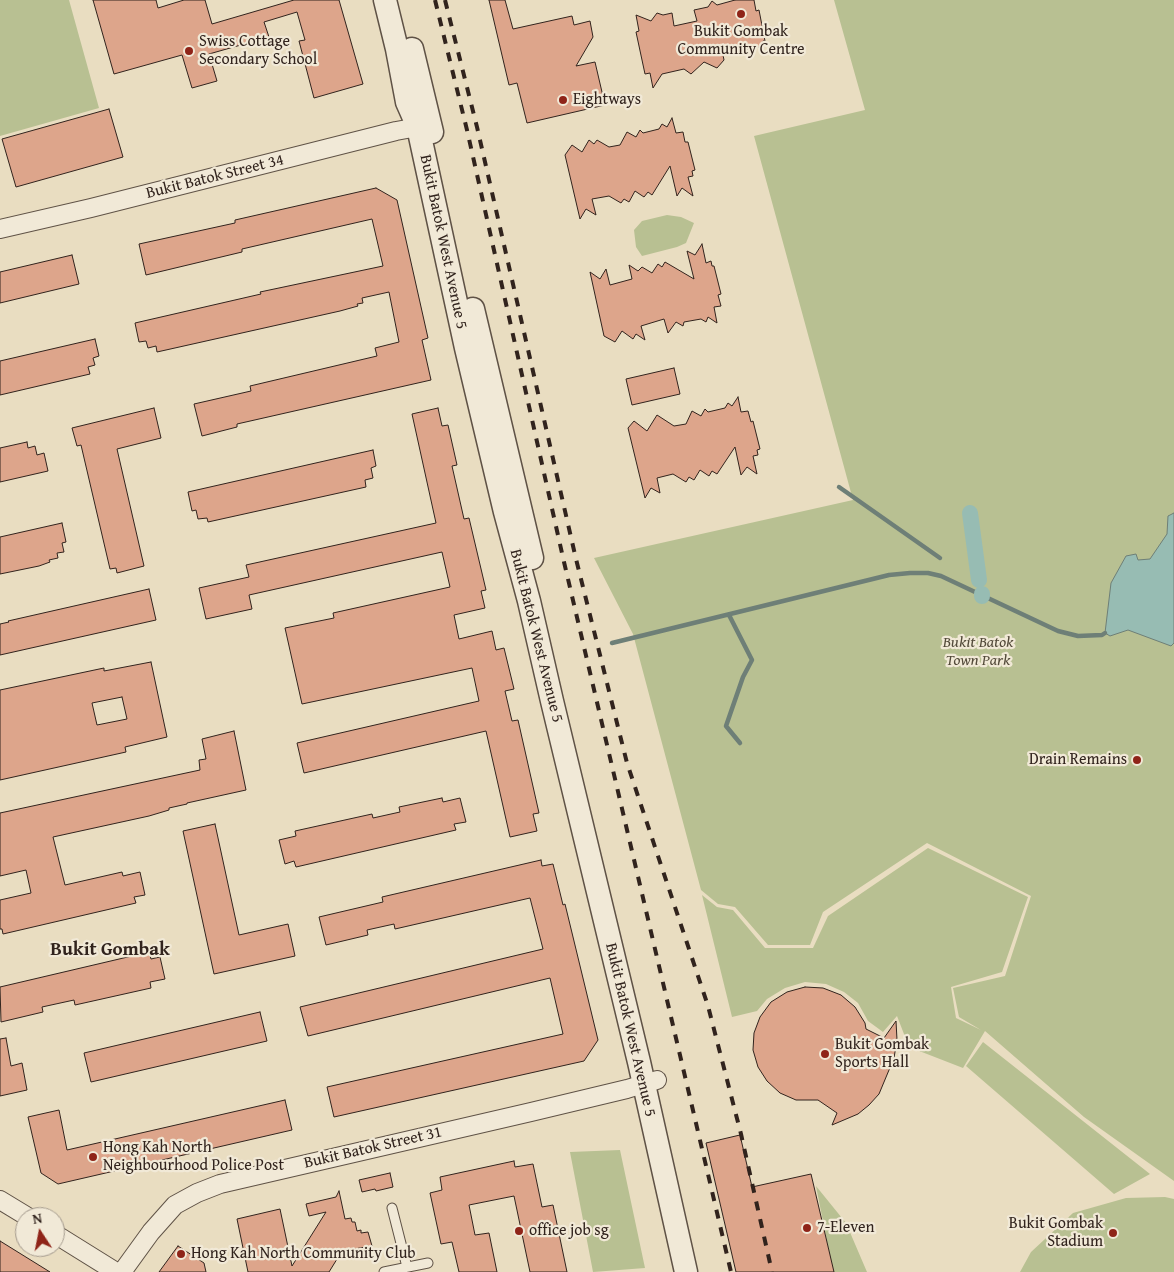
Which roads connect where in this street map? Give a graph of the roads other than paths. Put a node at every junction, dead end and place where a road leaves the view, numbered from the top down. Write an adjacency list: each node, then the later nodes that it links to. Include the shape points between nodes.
1 (386, 0): 3 (street, Bukit Batok West Avenue 5, via 407,102)
2 (401, 0): 3 (street, Bukit Batok West Avenue 5)
3 (424, 126): 4 (street, Bukit Batok Street 34); 5 (street, Bukit Batok West Avenue 5, via 500,493)
4 (0, 229)
5 (650, 1082): 13 (street, Bukit Batok Street 31, via 220,1184 175,1205); 15 (street, Bukit Batok West Avenue 5); 16 (street, Bukit Batok West Avenue 5)
6 (0, 1200): 8 (street)
7 (392, 1208): 11 (lane)
8 (15, 1209)
9 (65, 1240): 12 (street)
10 (428, 1263): 11 (lane)
11 (407, 1267): 14 (lane)
12 (116, 1272)
13 (122, 1272)
14 (384, 1272)
15 (686, 1272)
16 (700, 1272)

